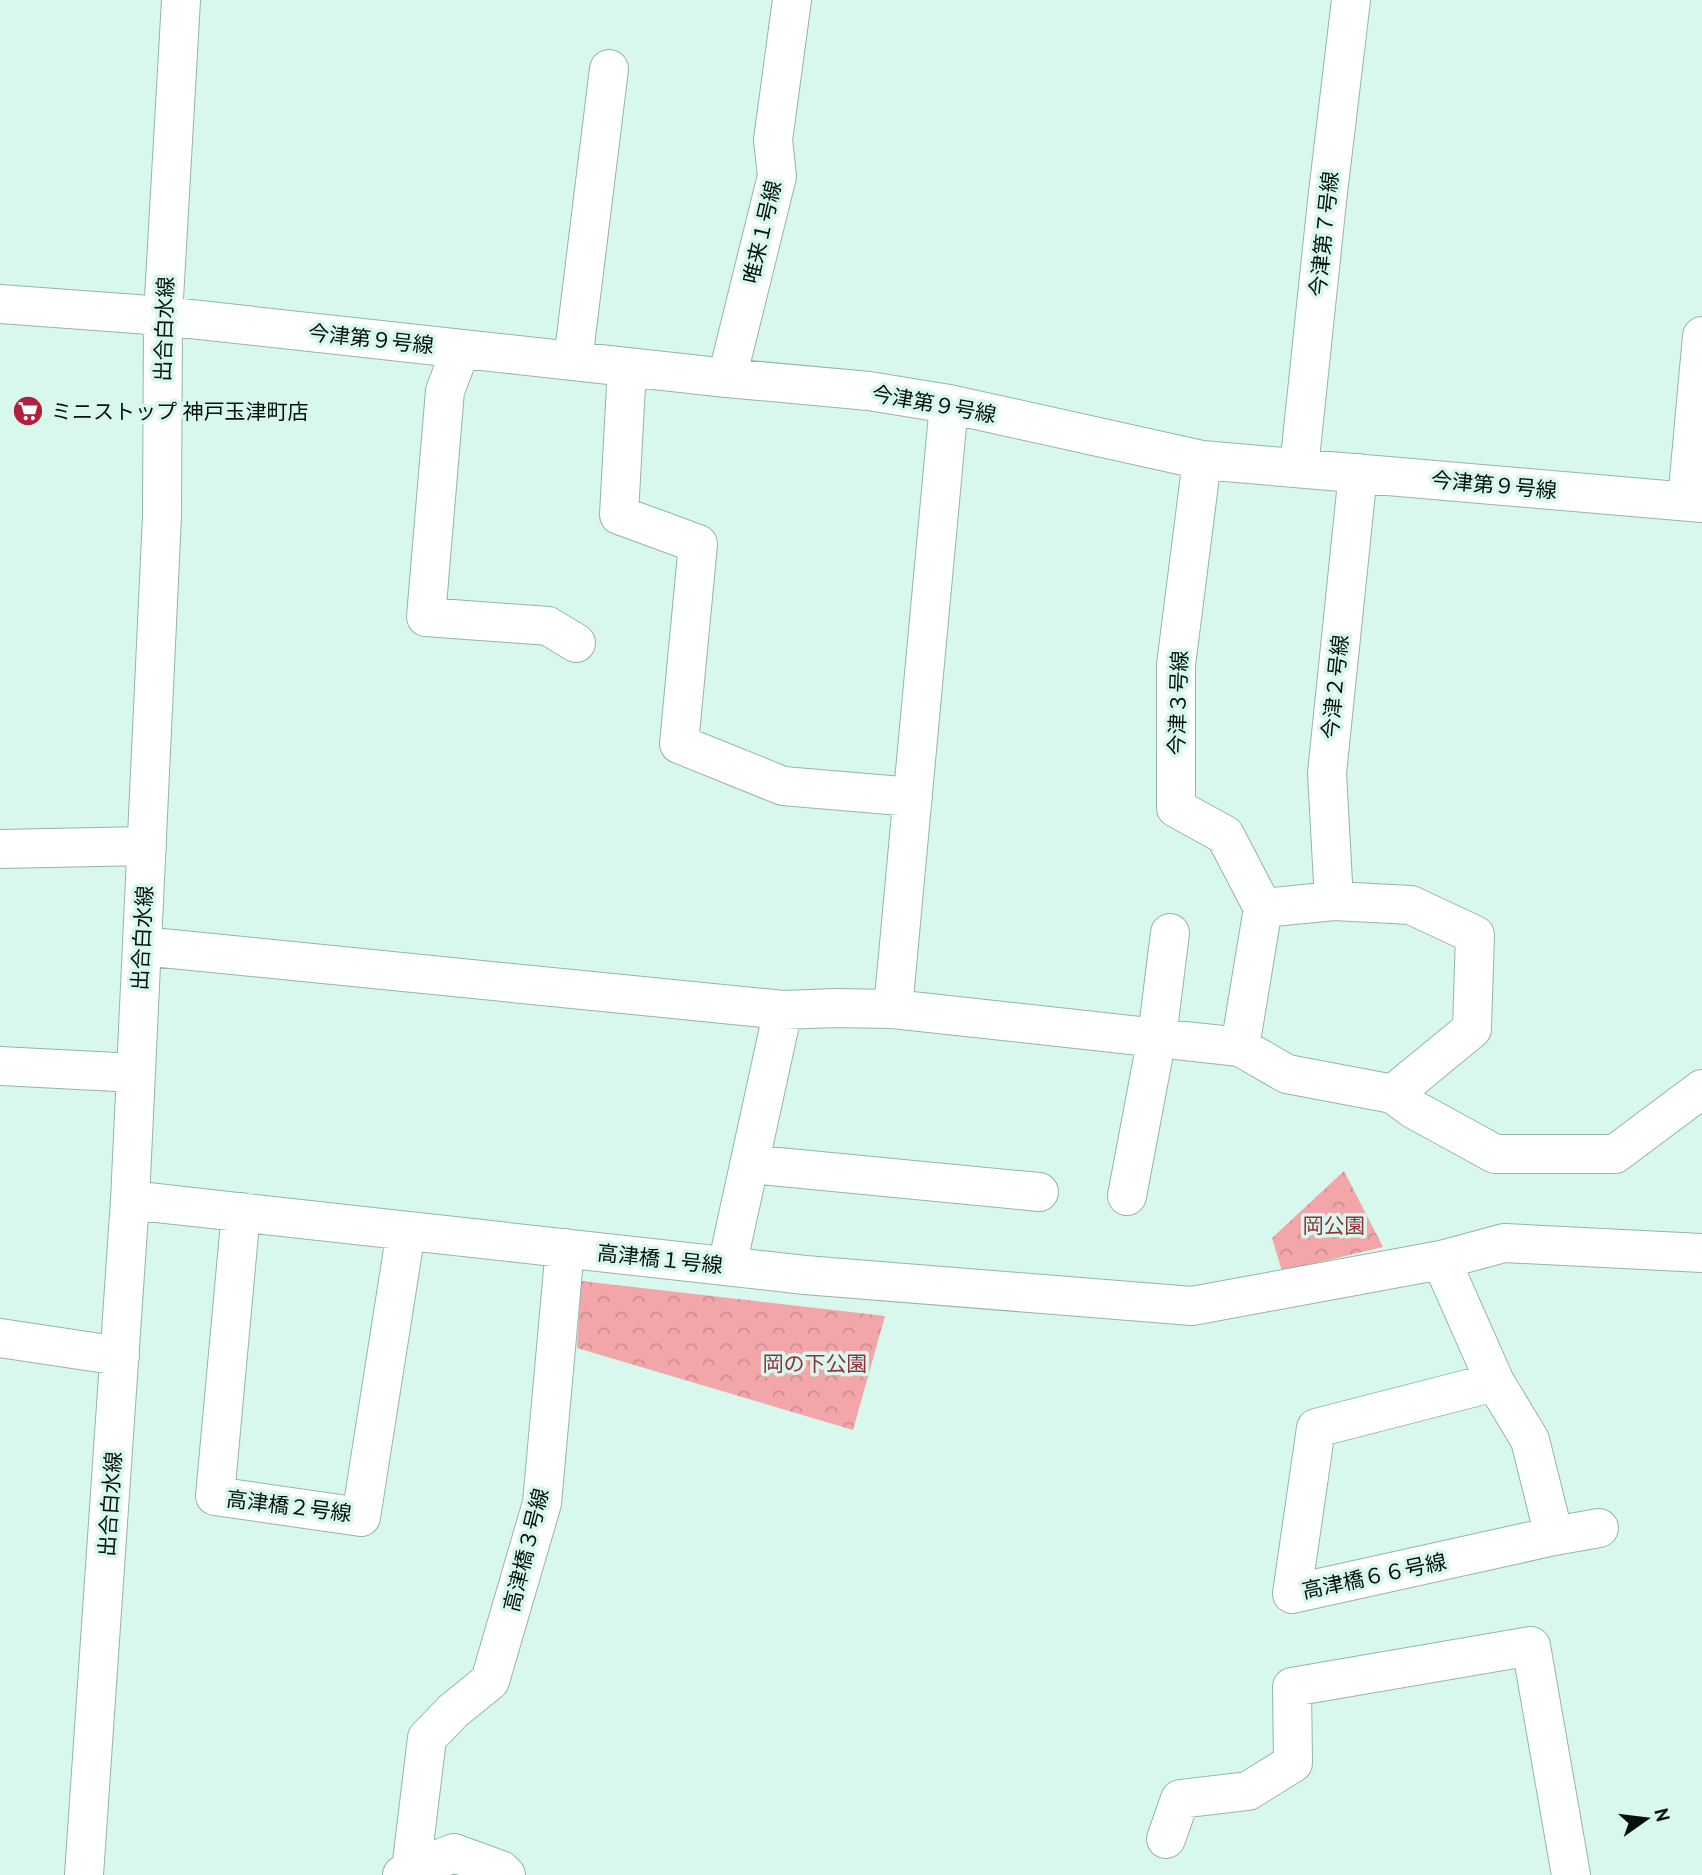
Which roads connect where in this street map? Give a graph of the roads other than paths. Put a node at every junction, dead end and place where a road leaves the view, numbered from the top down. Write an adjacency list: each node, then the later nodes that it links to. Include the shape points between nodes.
1 (181, 0): 6 (street, 出合白水線)
2 (792, 0): 11 (street, 唯来１号線, via 773,140 777,176)
3 (1351, 0): 14 (street, 今津第７号線)
4 (609, 69): 9 (street)
5 (4, 315): 6 (street, 今津第９号線)
6 (163, 316): 8 (street, 今津第９号線); 19 (street, 出合白水線, via 162,516)
7 (1702, 336): 16 (street)
8 (461, 349): 9 (street, 今津第９号線); 17 (street, via 445,391 426,617 548,626)
9 (573, 361): 10 (street, 今津第９号線)
10 (628, 367): 11 (street, 今津第９号線); 18 (street, via 619,515 698,544 679,744 783,786)
11 (726, 378): 12 (street, 今津第９号線, via 869,391)
12 (949, 404): 13 (street, 今津第９号線); 18 (street)
13 (1202, 460): 14 (street, 今津第９号線); 22 (street, 今津３号線, via 1176,665 1176,808 1225,835)
14 (1299, 468): 15 (street, 今津第９号線)
15 (1358, 473): 16 (street, 今津第９号線); 21 (street, 今津２号線, via 1326,773)
16 (1695, 502)
17 (576, 643)
18 (913, 797): 25 (street)
19 (147, 846): 20 (street); 24 (street, 出合白水線)
20 (0, 849)
21 (1334, 901): 22 (street); 32 (street, via 1411,905 1475,935 1472,1029)
22 (1263, 908): 28 (street)
23 (1170, 933): 27 (street)
24 (142, 946): 26 (street); 30 (street, 出合白水線)
25 (893, 1009): 26 (street); 27 (street)
26 (783, 1010): 33 (street)
27 (1157, 1037): 28 (street); 35 (street)
28 (1240, 1047): 32 (street, via 1287,1074)
29 (0, 1066): 30 (street)
30 (136, 1073): 36 (street, 出合白水線)
31 (1702, 1089): 32 (street, via 1615,1154 1495,1154)
32 (1393, 1094)
33 (750, 1164): 34 (street); 42 (street)
34 (1040, 1192)
35 (1127, 1196)
36 (130, 1200): 37 (street, 高津橋１号線); 44 (street, 出合白水線)
37 (241, 1212): 38 (street, 高津橋１号線); 38 (street, 高津橋２号線, via 215,1496 361,1517)
38 (406, 1231): 39 (street, 高津橋１号線)
39 (565, 1248): 42 (street, 高津橋１号線); 49 (street, 高津橋３号線, via 542,1503 490,1681 427,1738)
40 (1702, 1253): 41 (street, via 1504,1243)
41 (1441, 1261): 42 (street, 高津橋１号線, via 1192,1306); 45 (street)
42 (727, 1266)
43 (0, 1338): 44 (street)
44 (120, 1356): 50 (street, 出合白水線)
45 (1495, 1382): 47 (street, via 1530,1440); 47 (street, 高津橋６６号線, via 1316,1428 1292,1594)
46 (1599, 1528): 47 (street)
47 (1554, 1536)
48 (1166, 1839): 52 (street, via 1180,1799 1248,1791 1293,1763 1292,1687 1531,1646)
49 (406, 1872): 51 (street, via 454,1853)
50 (84, 1875)
51 (506, 1875)
52 (1571, 1875)

